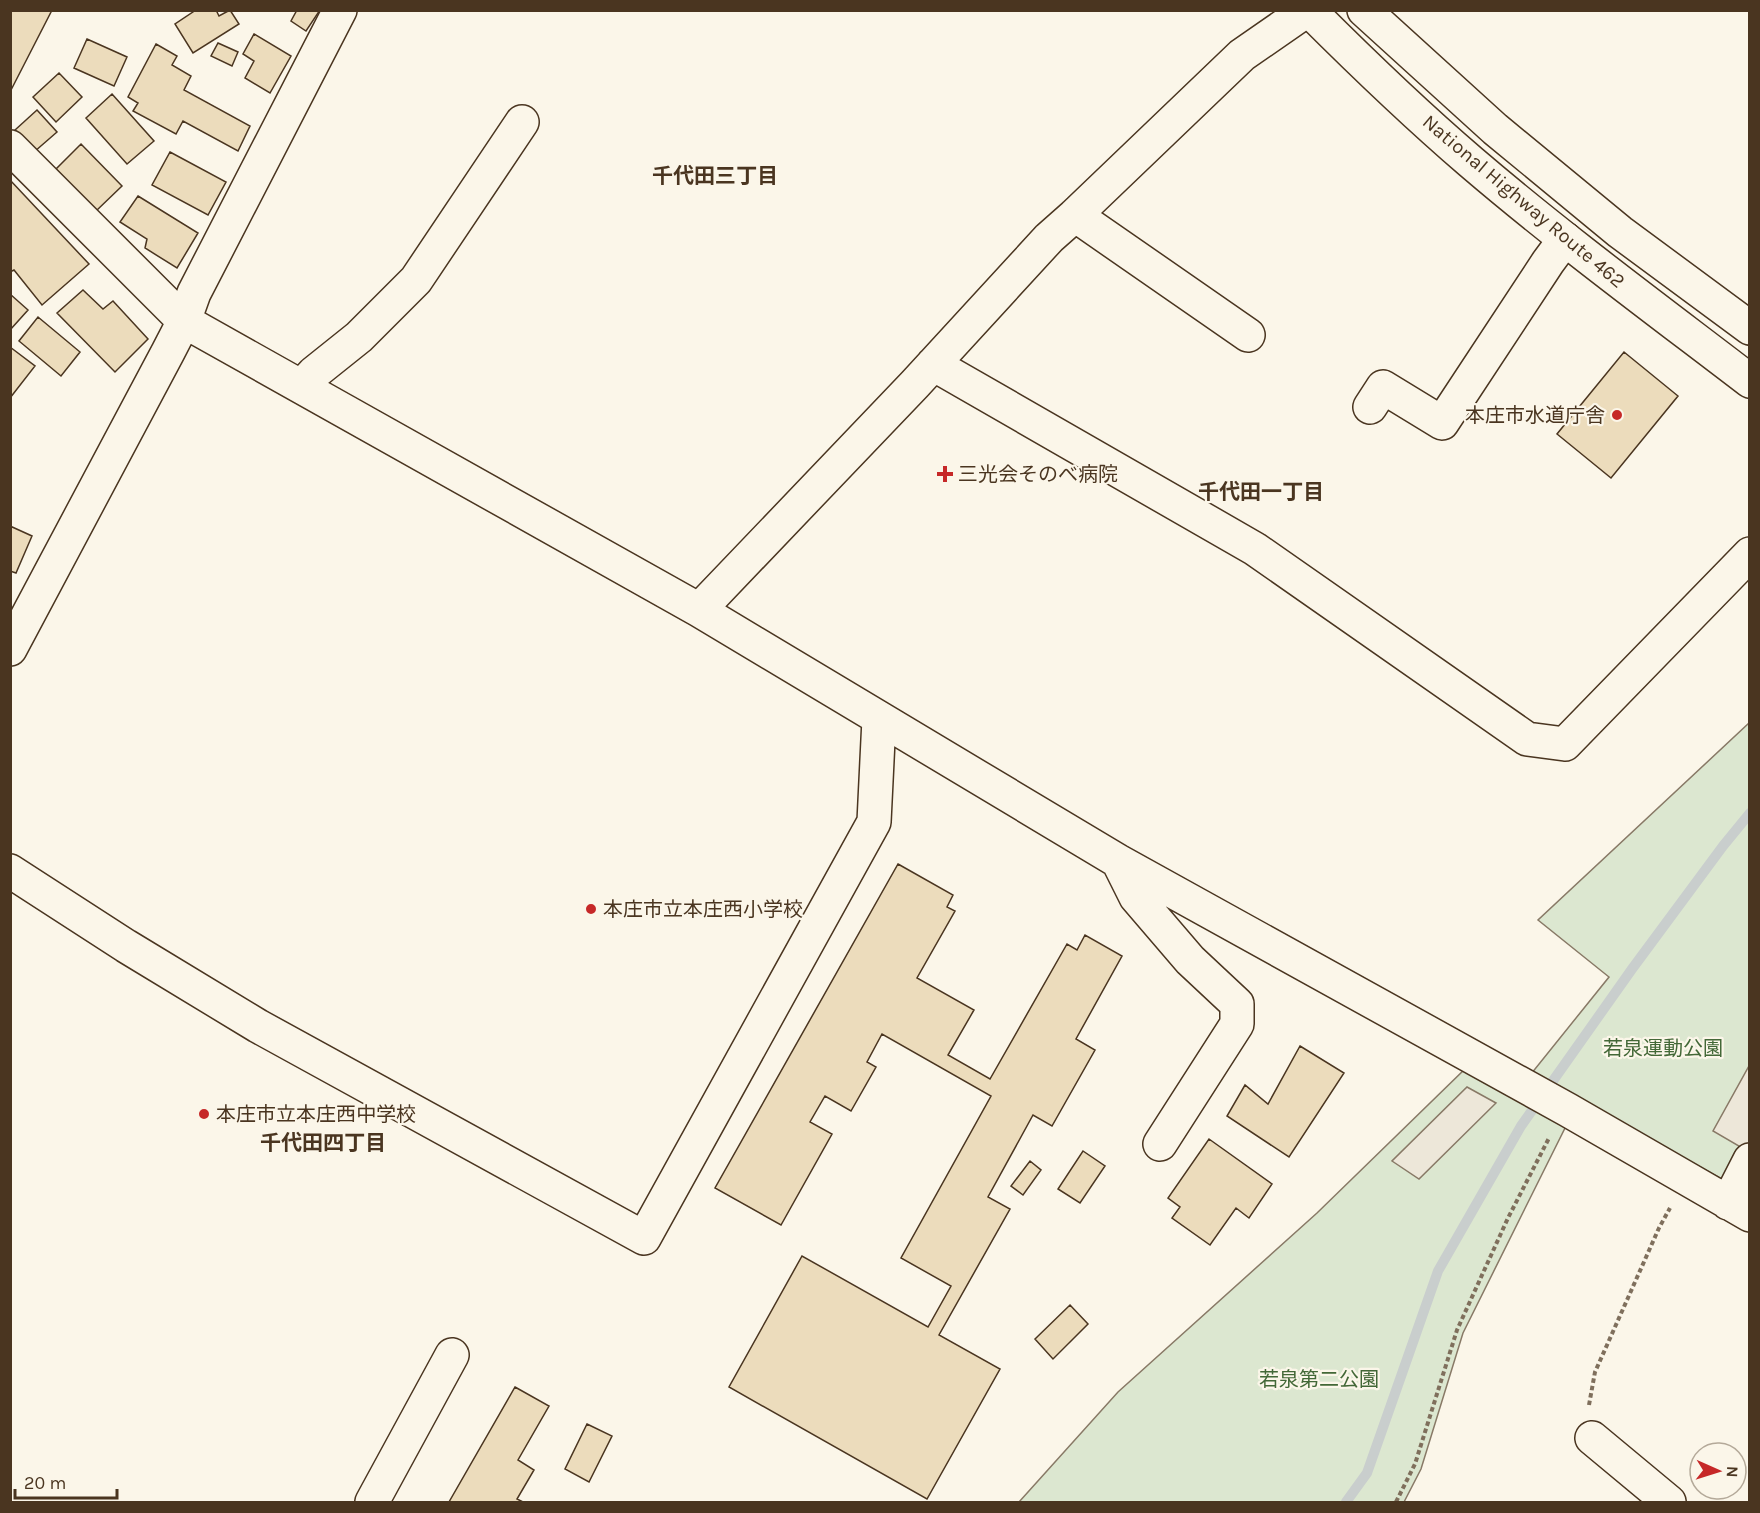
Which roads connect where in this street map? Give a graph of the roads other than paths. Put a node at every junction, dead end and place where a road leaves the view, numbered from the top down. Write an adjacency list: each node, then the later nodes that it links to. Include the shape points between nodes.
1 (340, 10): 8 (main road, via 194,293)
2 (1308, 10): 6 (main road, via 1218,76); 7 (main road, National Highway Route 462, via 1472,162)
3 (1364, 10): 9 (main road, National Highway Route 462, via 1495,129 1584,203)
4 (522, 122): 13 (main road, via 416,280)
5 (10, 147): 8 (main road)
6 (1075, 215): 10 (main road); 11 (main road)
7 (1565, 239): 12 (main road, National Highway Route 462); 14 (main road, via 1442,423 1383,387)
8 (184, 321): 13 (main road); 17 (main road)
9 (1749, 328)
10 (1248, 335)
11 (933, 364): 15 (main road, via 1255,549 1527,739 1566,744); 16 (main road)
12 (1749, 381)
13 (302, 386): 16 (main road)
14 (1370, 407)
15 (1749, 554)
16 (699, 610): 18 (main road)
17 (10, 649)
18 (879, 719): 19 (main road); 20 (main road, via 874,822 644,1238 258,1026)
19 (1118, 861): 21 (main road, via 1136,897 1190,960 1237,1004 1237,1024); 23 (main road)
20 (10, 872)
21 (1160, 1144)
22 (1749, 1160): 23 (main road)
23 (1739, 1209)
24 (452, 1355): 26 (main road)
25 (1592, 1438): 27 (main road)
26 (372, 1503)
27 (1669, 1503)

